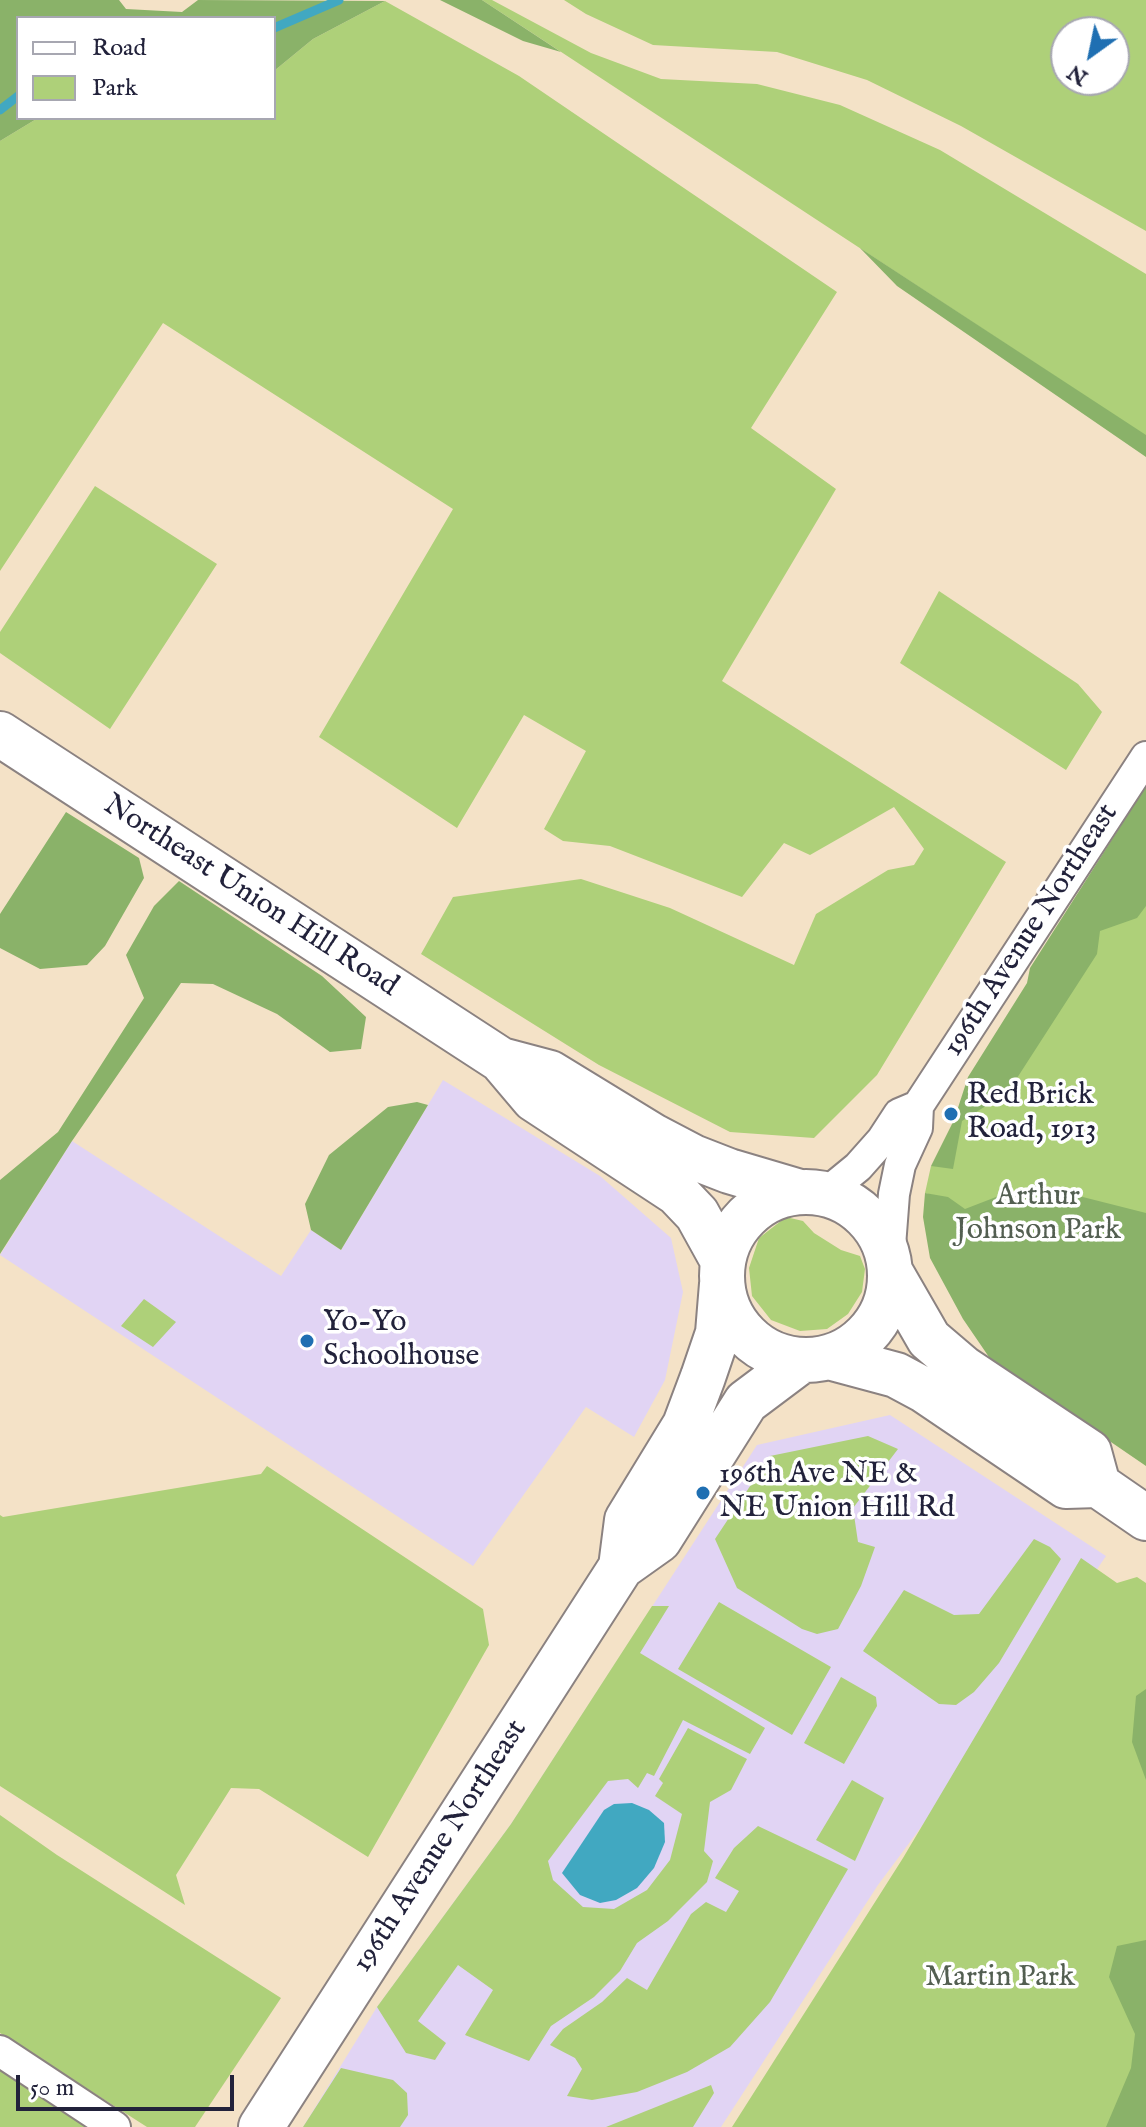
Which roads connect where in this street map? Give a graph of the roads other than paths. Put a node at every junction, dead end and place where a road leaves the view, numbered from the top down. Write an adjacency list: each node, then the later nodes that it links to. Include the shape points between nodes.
1 (0, 734): 3 (street, Northeast Union Hill Road)
2 (1146, 757): 4 (street, 196th Avenue Northeast)
3 (501, 1060): 5 (street, Northeast Union Hill Road, via 550,1073 693,1157); 7 (street, Northeast Union Hill Road, via 534,1099 677,1193 697,1214)
4 (918, 1106): 5 (street, 196th Avenue Northeast, via 899,1114 858,1167); 6 (street, 196th Avenue Northeast, via 917,1128 894,1194)
5 (812, 1193): 6 (street, via 847,1202 866,1217 881,1236); 7 (street, via 773,1198 750,1213 732,1235)
6 (890, 1266): 8 (street, via 887,1301 875,1325 854,1345); 9 (street, via 929,1339 963,1368 1089,1452)
7 (723, 1271): 8 (street, via 727,1305 739,1327 778,1355); 11 (street, 196th Avenue Northeast, via 718,1333 703,1377 685,1425 627,1520)
8 (816, 1359): 9 (street, via 896,1375 1066,1486); 11 (street, 196th Avenue Northeast, via 746,1402 659,1540)
9 (1098, 1485): 10 (street)
10 (1146, 1518)
11 (621, 1567): 14 (street, 196th Avenue Northeast)
12 (0, 2051): 13 (street)
13 (115, 2127)
14 (261, 2127)

